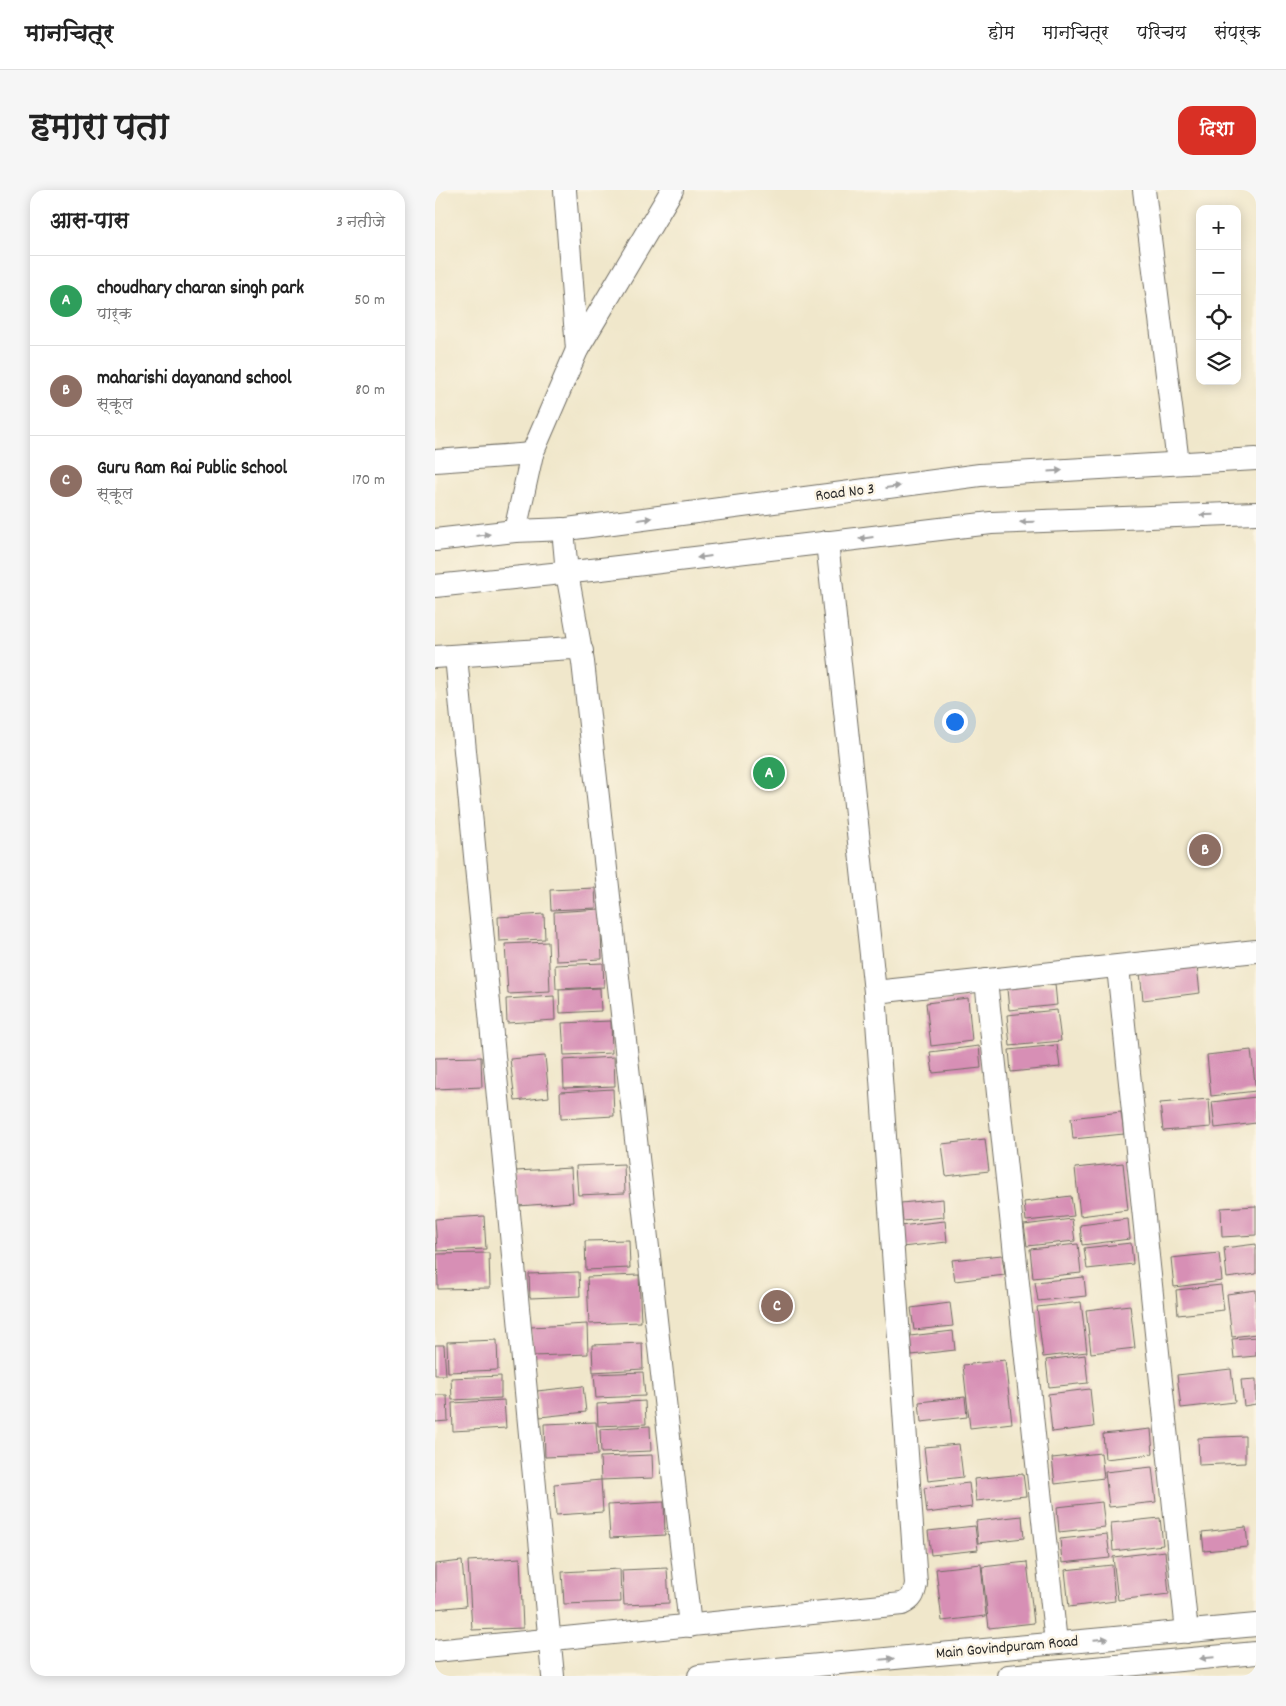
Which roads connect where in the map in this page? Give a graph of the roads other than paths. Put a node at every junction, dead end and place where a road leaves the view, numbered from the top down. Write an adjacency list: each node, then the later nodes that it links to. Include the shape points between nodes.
1 (565, 190): 4 (street)
2 (672, 190): 4 (street)
3 (1144, 190): 8 (street)
4 (577, 350): 5 (street)
5 (532, 454): 7 (street); 11 (street)
6 (1256, 459): 8 (street, Road No 3)
7 (435, 461)
8 (1178, 464): 10 (street, Road No 3, one-way to 8, via 980,475)
9 (1256, 513): 13 (street, one-way to 13, via 991,523)
10 (563, 529): 11 (street, Road No 3); 14 (street)
11 (515, 531): 12 (street, Road No 3, one-way to 11)
12 (435, 540)
13 (827, 542): 14 (street, one-way to 14); 21 (street)
14 (567, 572): 15 (street); 16 (street)
15 (435, 586)
16 (582, 651): 17 (street, via 572,648); 23 (street)
17 (446, 656): 25 (street)
18 (1256, 951): 19 (street)
19 (1117, 966): 20 (street); 24 (street)
20 (986, 980): 21 (street); 26 (street)
21 (875, 992): 23 (street, via 914,1594 911,1600 902,1604)
22 (1256, 1625): 24 (street, Main Govindpuram Road)
23 (690, 1626): 25 (street)
24 (1187, 1632): 26 (street, Main Govindpuram Road, one-way to 24)
25 (550, 1638): 27 (street); 30 (street)
26 (1056, 1643): 31 (street, Main Govindpuram Road, one-way to 26)
27 (435, 1651)
28 (1256, 1653): 29 (street, Main Govindpuram Road, one-way to 29)
29 (1031, 1675): 32 (street, Main Govindpuram Road)
30 (553, 1676)
31 (699, 1676)
32 (1009, 1676)

